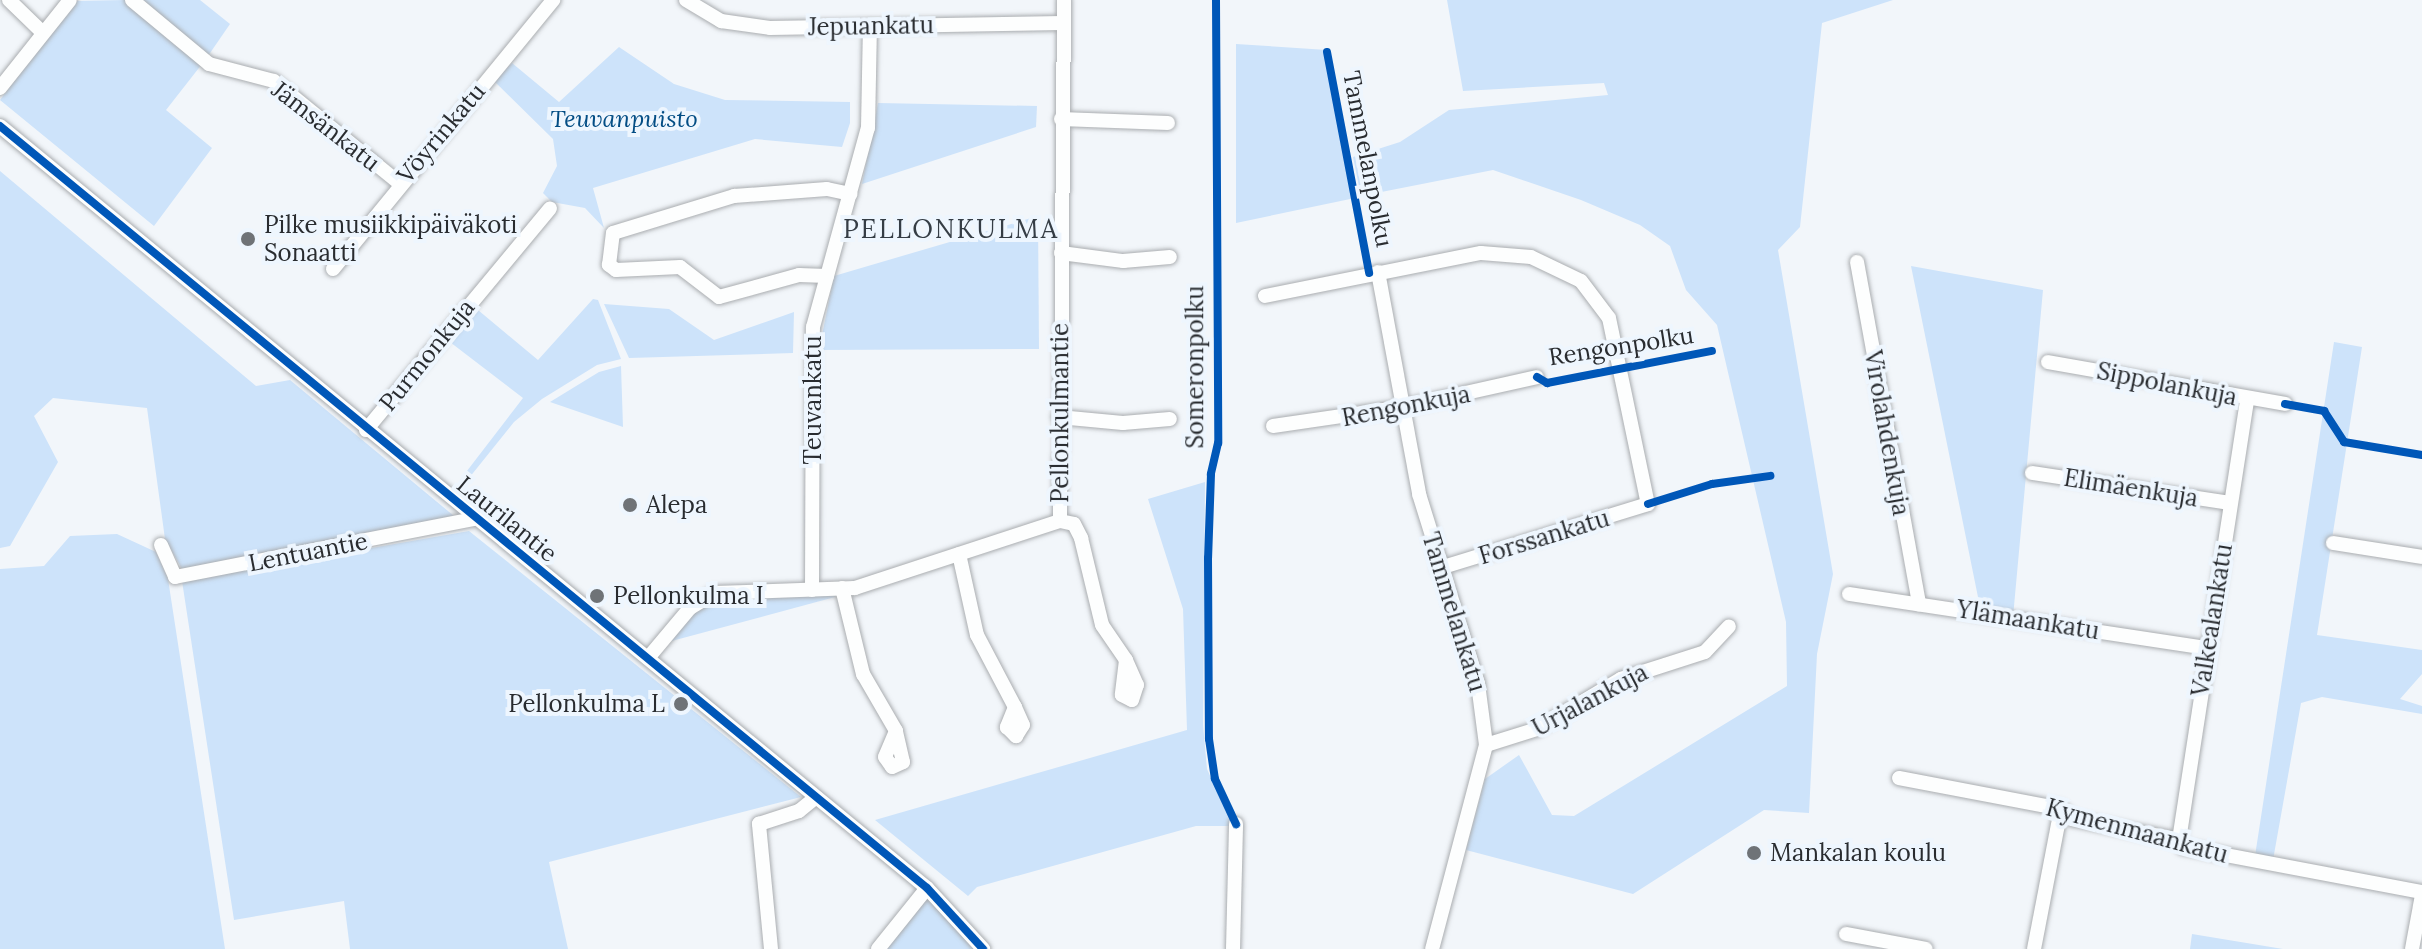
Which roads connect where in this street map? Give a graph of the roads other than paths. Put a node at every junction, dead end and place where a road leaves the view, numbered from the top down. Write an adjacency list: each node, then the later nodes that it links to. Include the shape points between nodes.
1 (9, 0): 9 (street)
2 (70, 0): 9 (street)
3 (132, 0): 14 (street, Jämsänkatu, via 209,64 274,81)
4 (553, 0): 14 (street, Vöyrinkatu)
5 (686, 0): 8 (street, Jepuankatu, via 733,23 770,28)
6 (1064, 0): 7 (street, Pellonkulmantie)
7 (1062, 23): 8 (street, Jepuankatu); 11 (street, Pellonkulmantie)
8 (870, 26): 15 (street, Teuvankatu, via 868,128)
9 (42, 32): 10 (street)
10 (0, 88)
11 (1061, 119): 12 (street); 17 (street, Pellonkulmantie)
12 (1168, 123)
13 (0, 126): 32 (street, Laurilantie)
14 (399, 183): 20 (street, Vöyrinkatu)
15 (850, 194): 22 (street, Teuvankatu); 22 (street, via 827,189 734,196 613,233 609,265 616,270 680,267 719,297 799,275)
16 (550, 208): 32 (street, Purmonkuja)
17 (1061, 253): 18 (street, via 1123,261); 29 (street, Pellonkulmantie)
18 (1170, 257)
19 (1857, 262): 45 (street, Virolahdenkuja)
20 (333, 269)
21 (1378, 272): 23 (street); 28 (street, Tammelankatu); 41 (street, Forssankatu, via 1481,253 1531,257 1581,281 1609,318 1648,504)
22 (827, 276): 43 (street, Teuvankatu, via 813,327)
23 (1265, 296)
24 (2048, 362): 26 (street, Sippolankuja)
25 (1537, 377): 28 (street, Rengonkuja)
26 (2247, 399): 27 (street, Sippolankuja); 34 (street, Valkealankatu)
27 (2285, 404)
28 (1403, 407): 31 (street, Rengonkuja); 41 (street, Tammelankatu)
29 (1059, 417): 30 (street, via 1123,423); 36 (street, Pellonkulmantie)
30 (1170, 419)
31 (1273, 426)
32 (366, 430): 35 (street, Laurilantie)
33 (2032, 473): 34 (street, Elimäenkuja)
34 (2230, 503): 47 (street, Valkealankatu)
35 (474, 519): 38 (street, Lentuantie, via 175,577); 48 (street, Laurilantie)
36 (1060, 521): 39 (street, Pellonkulmantie); 49 (street, via 1074,524 1102,625)
37 (2333, 543): 40 (street)
38 (161, 545)
39 (959, 554): 42 (street, Pellonkulmantie); 50 (street, via 977,635)
40 (2422, 557)
41 (1440, 568): 52 (street, Tammelankatu, via 1478,684)
42 (842, 588): 43 (street, Pellonkulmantie); 51 (street, via 863,674)
43 (812, 590): 48 (street, Pellonkulmantie, via 715,593 690,608)
44 (1849, 594): 45 (street, Ylämaankatu)
45 (1919, 604): 47 (street, Ylämaankatu)
46 (1729, 626): 52 (street, Urjalankuja, via 1705,652 1621,679 1537,729)
47 (2207, 648): 57 (street, Valkealankatu)
48 (648, 658): 54 (street, Laurilantie)
49 (1126, 660)
50 (1015, 707)
51 (896, 731)
52 (1486, 745): 65 (street, Tammelankatu)
53 (1899, 778): 55 (street, Kymenmaankatu)
54 (816, 797): 58 (street, Laurilantie); 61 (street, via 799,811 759,824)
55 (2061, 809): 57 (street, Kymenmaankatu, via 2073,819); 67 (street)
56 (1236, 824): 64 (street)
57 (2179, 840): 59 (street, Kymenmaankatu, via 2183,847)
58 (927, 888): 62 (street); 63 (street, Laurilantie)
59 (2422, 894): 68 (street)
60 (1846, 934): 66 (street)
61 (771, 949)
62 (878, 949)
63 (983, 949)
64 (1233, 949)
65 (1432, 949)
66 (1926, 949)
67 (2034, 949)
68 (2412, 949)

